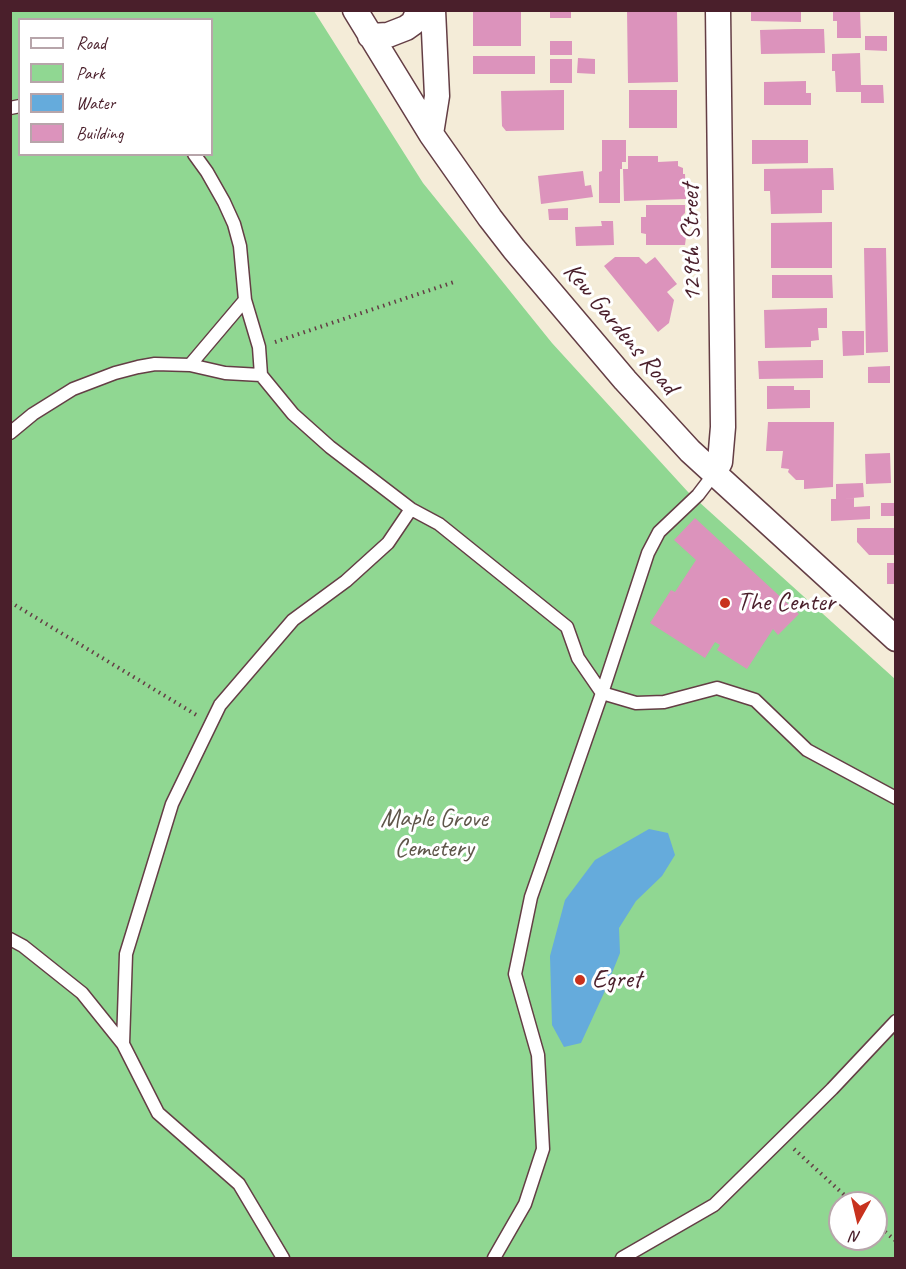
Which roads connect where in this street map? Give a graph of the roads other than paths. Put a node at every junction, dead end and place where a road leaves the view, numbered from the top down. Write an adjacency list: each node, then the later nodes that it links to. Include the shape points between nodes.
1 (355, 10): 5 (street, Kew Gardens Road)
2 (419, 10): 5 (street, via 406,28)
3 (433, 10): 6 (street, via 437,96)
4 (718, 10): 12 (street, 129th Street, via 723,427 720,462)
5 (370, 36): 6 (street, Kew Gardens Road)
6 (431, 134): 12 (street, Kew Gardens Road, via 514,249 669,430)
7 (195, 156): 8 (lane, via 234,224 243,264)
8 (245, 300): 9 (lane); 10 (lane, via 259,347)
9 (190, 365): 10 (lane, via 225,373); 11 (lane, via 146,365 93,381 51,402)
10 (261, 375): 13 (lane, via 293,414)
11 (10, 432)
12 (714, 474): 14 (street, Kew Gardens Road); 15 (lane, via 660,532 648,553)
13 (411, 509): 15 (lane, via 439,524 567,627 578,658); 19 (lane, via 388,543 346,581 292,620 220,705 172,804 126,954)
14 (896, 639)
15 (602, 693): 16 (lane, via 636,703 664,702 717,688 755,700 807,750); 21 (lane, via 531,897 517,963 515,974 538,1054 543,1149 525,1204)
16 (896, 798)
17 (10, 939): 19 (lane, via 82,993)
18 (896, 1021): 22 (lane, via 714,1205)
19 (123, 1044): 20 (lane, via 158,1113 239,1184)
20 (284, 1258)
21 (494, 1258)
22 (622, 1258)

